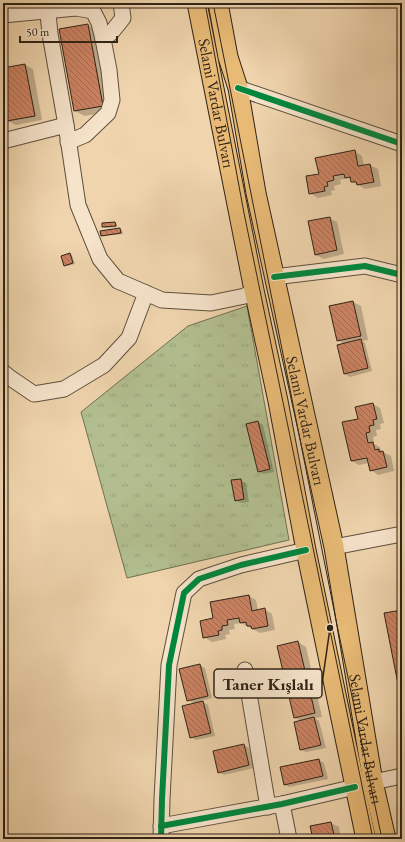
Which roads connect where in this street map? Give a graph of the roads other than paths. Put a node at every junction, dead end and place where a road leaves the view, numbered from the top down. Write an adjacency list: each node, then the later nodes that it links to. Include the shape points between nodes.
1 (121, 3): 6 (street, via 123,18)
2 (197, 3): 14 (main road, Selami Vardar Bulvarı)
3 (218, 3): 7 (main road, Selami Vardar Bulvarı, via 228,57)
4 (47, 6): 5 (street); 6 (street, via 93,11); 8 (street)
5 (3, 15)
6 (103, 39): 10 (street, via 112,100 108,113 85,135)
7 (238, 88): 11 (street); 13 (main road, Selami Vardar Bulvarı, via 256,193)
8 (66, 125): 9 (street); 10 (street)
9 (3, 141)
10 (68, 142): 15 (street, via 78,205 100,259 118,281)
11 (402, 144)
12 (402, 275): 13 (street, via 365,266)
13 (274, 276): 18 (main road, Selami Vardar Bulvarı)
14 (254, 290): 15 (street, via 245,296 211,303 162,300); 19 (main road, Selami Vardar Bulvarı)
15 (146, 293): 16 (street, via 129,338 104,365 64,390 34,394)
16 (3, 372)
17 (402, 534): 18 (street)
18 (334, 547): 22 (main road, Selami Vardar Bulvarı)
19 (306, 550): 23 (main road, Selami Vardar Bulvarı); 25 (street, via 241,565 199,579 184,593 169,665)
20 (245, 670): 24 (street)
21 (402, 776): 22 (street)
22 (374, 782): 28 (main road, Selami Vardar Bulvarı)
23 (355, 788): 24 (street); 27 (main road, Selami Vardar Bulvarı)
24 (275, 806): 25 (street); 26 (street)
25 (161, 832)
26 (289, 839)
27 (366, 839)
28 (386, 839)

